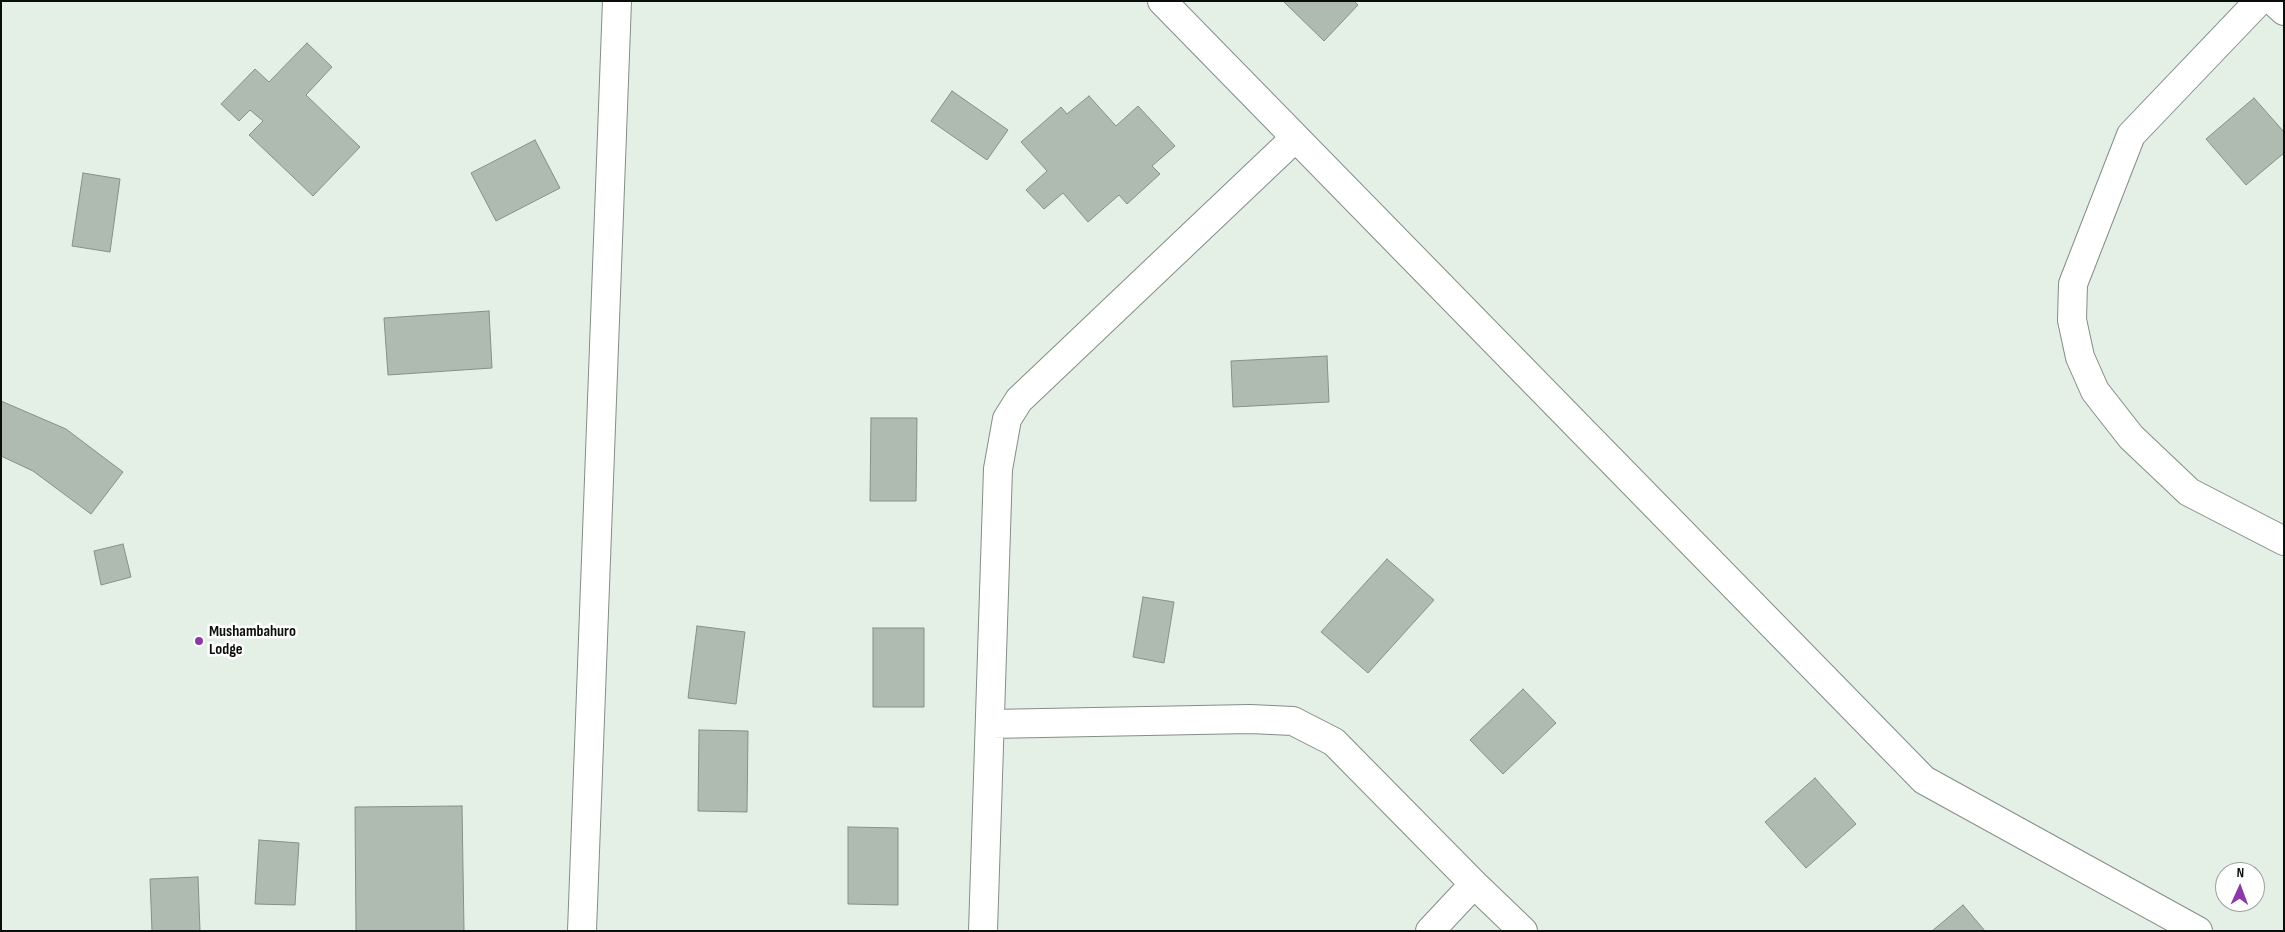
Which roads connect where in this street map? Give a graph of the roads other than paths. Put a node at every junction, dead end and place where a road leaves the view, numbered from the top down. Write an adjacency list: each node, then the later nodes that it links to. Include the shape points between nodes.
1 (617, 1): 10 (street)
2 (2259, 1): 7 (street, via 2132,135 2073,284 2072,320 2080,357 2095,391 2131,437 2189,492)
3 (2273, 1): 5 (street)
4 (1163, 2): 6 (street)
5 (2284, 11)
6 (1295, 138): 8 (street, via 1019,400 1007,419 998,469); 14 (street, via 1924,780)
7 (2284, 541)
8 (991, 724): 9 (street, via 1293,721 1334,742); 11 (street)
9 (1474, 884): 12 (street); 13 (street)
10 (582, 931)
11 (983, 931)
12 (1430, 931)
13 (1523, 931)
14 (2198, 931)

